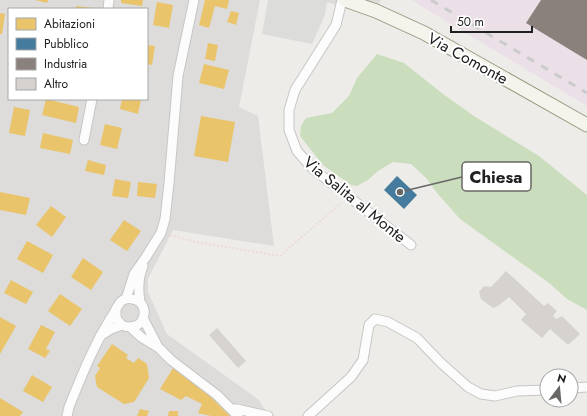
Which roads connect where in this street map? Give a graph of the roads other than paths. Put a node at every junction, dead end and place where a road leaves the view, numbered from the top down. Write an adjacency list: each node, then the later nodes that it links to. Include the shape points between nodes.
1 (194, 0): 7 (street, via 178,76 167,205 161,233)
2 (343, 0): 4 (street, Via Comonte, via 376,11 424,33); 6 (street, Via Salita al Monte, via 336,25 295,90 289,110 289,130 297,151 313,169)
3 (92, 100): 5 (street)
4 (587, 125)
5 (84, 140)
6 (411, 245)
7 (146, 257): 8 (street, via 134,274); 9 (street, via 138,292)
8 (126, 299): 9 (street); 10 (street, via 119,304)
9 (140, 302): 11 (street, via 145,312)
10 (116, 311): 12 (street, via 119,322); 13 (street)
11 (144, 318): 12 (street, via 135,327); 14 (street)
12 (126, 326): 13 (street, via 111,329); 14 (street)
13 (100, 336): 17 (street, via 81,376)
14 (158, 348): 16 (street)
15 (539, 390): 20 (street, via 517,391 495,396 481,394 468,387 417,338 388,322 375,319 369,325 363,360 351,377)
16 (231, 409): 18 (street); 19 (street)
17 (67, 416)
18 (238, 416)
19 (268, 416)
20 (308, 416)

